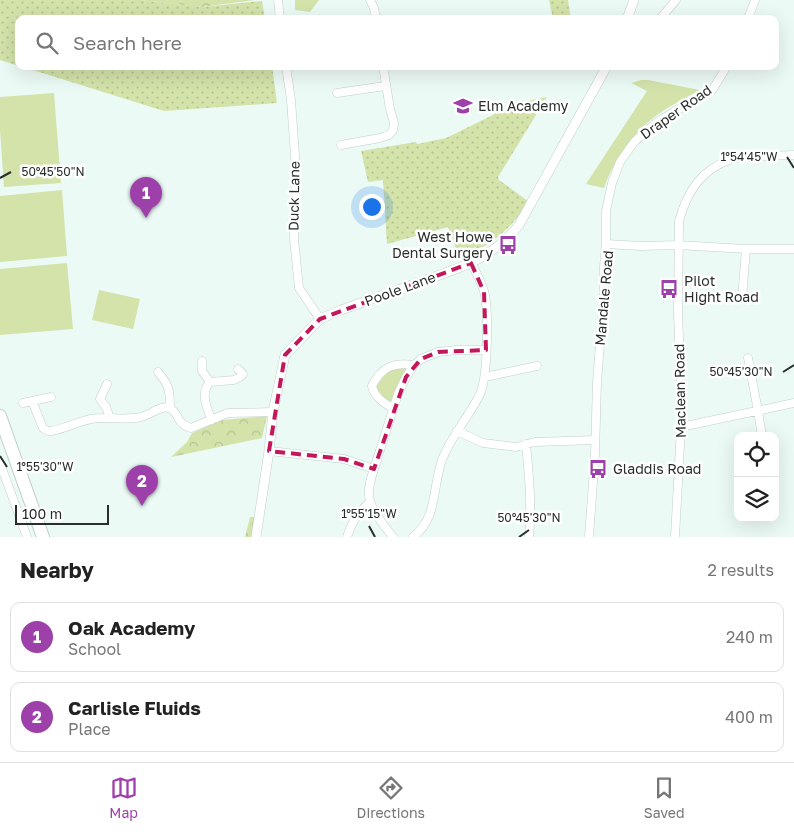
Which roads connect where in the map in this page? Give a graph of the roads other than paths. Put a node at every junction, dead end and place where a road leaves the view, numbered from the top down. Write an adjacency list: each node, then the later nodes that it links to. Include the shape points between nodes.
1 (278, 0): 6 (street)
2 (370, 0): 7 (street)
3 (634, 0): 8 (street)
4 (676, 0): 9 (street)
5 (755, 0): 10 (street)
6 (280, 15)
7 (375, 15)
8 (628, 15)
9 (663, 15)
10 (749, 15)
11 (287, 70): 25 (street, Duck Lane, via 296,170 294,239 299,288)
12 (383, 70): 15 (street)
13 (605, 70): 23 (street, Poole Lane, via 519,226 493,251)
14 (725, 70): 19 (street, Draper Road, via 713,89 657,122 635,141 620,162 606,211)
15 (385, 86): 16 (street); 17 (street, via 393,130 380,138)
16 (337, 93)
17 (341, 145)
18 (794, 156): 20 (street, via 744,157 713,167 691,189 679,221)
19 (606, 244): 20 (street, Mandale Road); 51 (street, Mandale Road)
20 (678, 245): 21 (street, Mandale Road); 47 (street, Maclean Road)
21 (746, 249): 22 (street, Mandale Road); 24 (street)
22 (794, 249)
23 (471, 263): 25 (street, Poole Lane); 26 (street, via 486,301)
24 (742, 298)
25 (320, 319): 43 (street, Poole Lane, via 285,355)
26 (486, 350): 29 (street, via 438,352 421,359); 32 (street)
27 (748, 358): 42 (street)
28 (202, 361): 34 (street, via 202,371)
29 (414, 366): 41 (street, via 406,377); 41 (street, via 396,364 383,371 372,386 377,397)
30 (537, 366): 32 (street)
31 (158, 372): 40 (street, via 168,384)
32 (485, 377): 48 (street, via 480,394)
33 (250, 379): 34 (street, via 240,371 240,377 234,380)
34 (210, 382): 46 (street, via 205,393)
35 (107, 384): 45 (street, via 100,399)
36 (51, 397): 37 (street)
37 (32, 401): 38 (street); 45 (street, via 46,430 96,418)
38 (23, 403)
39 (794, 403): 42 (street)
40 (170, 408): 45 (street, via 163,407 135,419); 46 (street, via 186,427)
41 (394, 409): 55 (street)
42 (758, 411): 47 (street); 49 (street)
43 (273, 412): 46 (street, via 228,413); 53 (street, Poole Lane)
44 (0, 416): 59 (highway)
45 (110, 418)
46 (212, 420)
47 (681, 426): 66 (street, Maclean Road)
48 (457, 431): 52 (street, via 483,443 516,447); 63 (street, via 442,460 428,521)
49 (761, 432)
50 (0, 437): 58 (highway)
51 (595, 440): 52 (street); 65 (street, Mandale Road)
52 (526, 444): 64 (street, via 530,481)
53 (269, 451): 55 (street, via 344,459); 60 (street, Poole Lane)
54 (0, 463): 57 (street)
55 (374, 469): 56 (street, via 368,494)
56 (370, 502): 61 (street, via 356,517); 62 (street)
57 (27, 537)
58 (35, 537)
59 (43, 537)
60 (256, 537)
61 (347, 537)
62 (393, 537)
63 (413, 537)
64 (529, 537)
65 (589, 537)
66 (675, 537)

